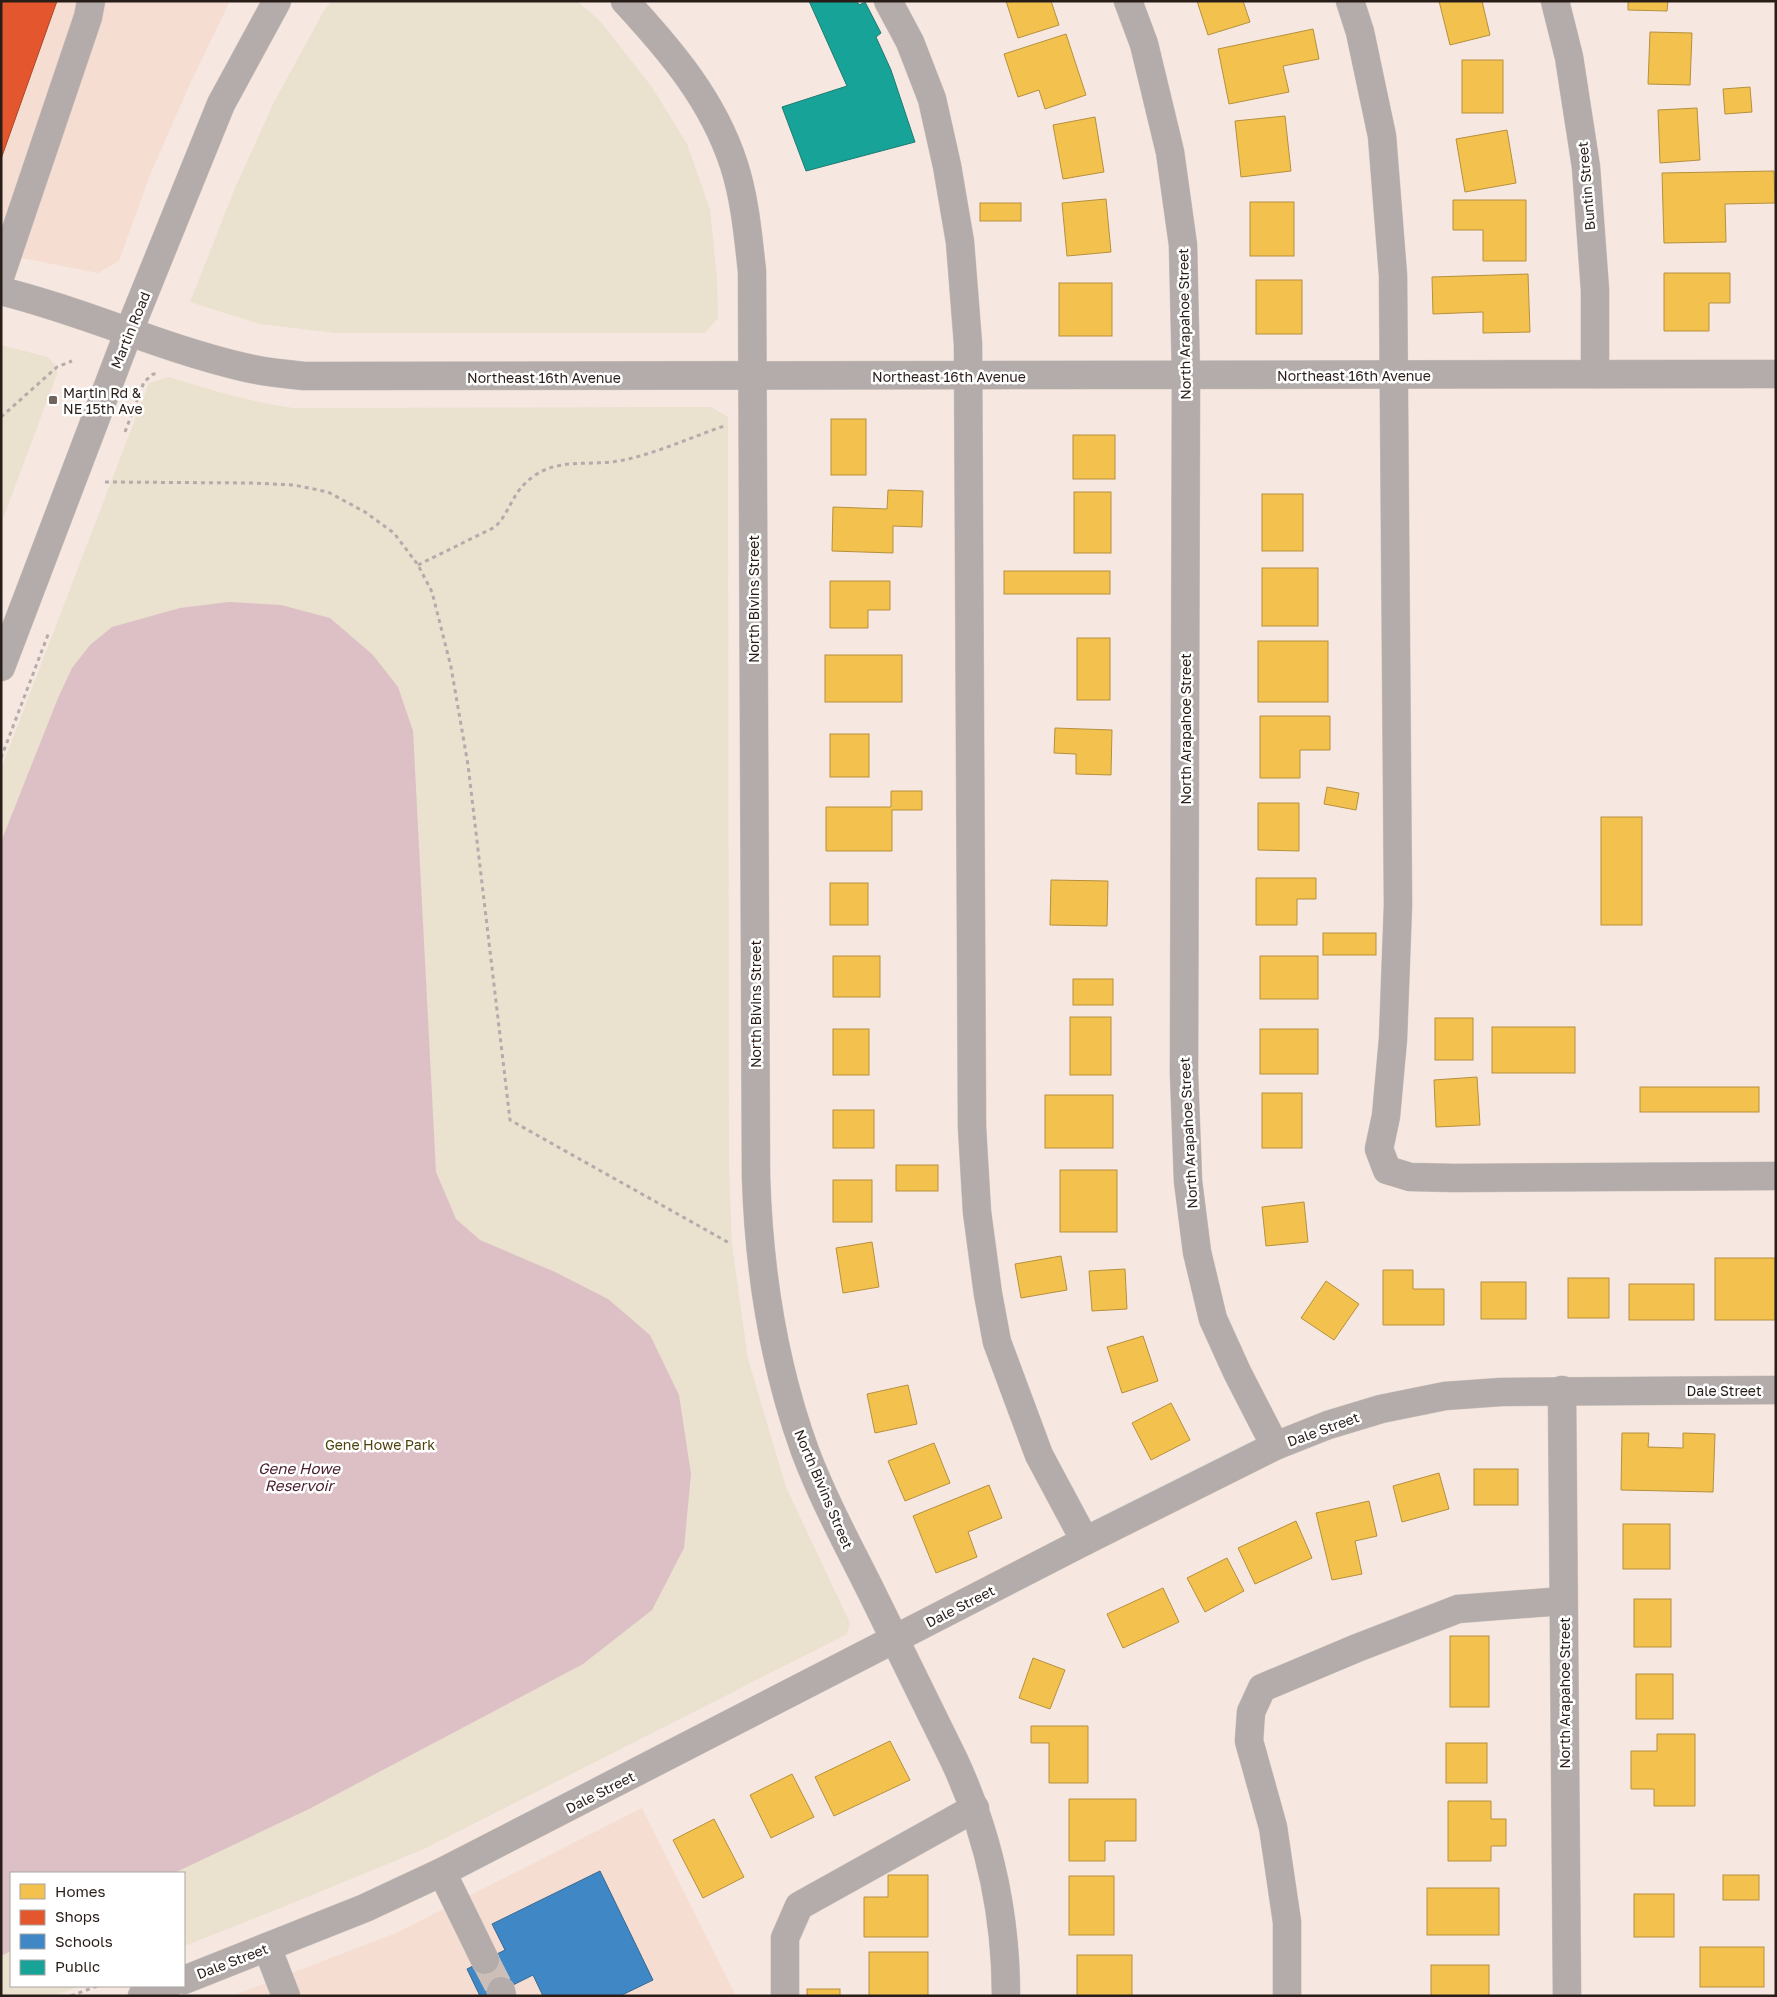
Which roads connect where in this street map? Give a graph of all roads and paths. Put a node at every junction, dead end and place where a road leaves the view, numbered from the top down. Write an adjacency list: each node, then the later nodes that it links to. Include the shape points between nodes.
1 (91, 1): 8 (street)
2 (625, 1): 18 (street, North Bivins Street, via 698,89 717,122 734,166 752,271)
3 (888, 1): 15 (street, via 910,42 932,100 947,166 960,242)
4 (1128, 1): 16 (street, North Arapahoe Street, via 1144,44 1170,152 1183,245)
5 (1350, 1): 17 (street, via 1360,32 1382,136 1393,276)
6 (1555, 1): 13 (street, Buntin Street, via 1569,57 1586,167 1594,290)
7 (266, 6): 10 (street, Martin Road, via 220,104)
8 (1, 274)
9 (1, 291): 10 (street, Northeast 16th Avenue)
10 (129, 332): 18 (street, Northeast 16th Avenue, via 235,366 304,376); 27 (street, Martin Road)
11 (72, 361): 19 (path, via 57,367)
12 (163, 374): 21 (path, via 154,374 144,382)
13 (1595, 374): 14 (street, Northeast 16th Avenue); 17 (street, Northeast 16th Avenue)
14 (1776, 374)
15 (969, 375): 16 (street, Northeast 16th Avenue); 18 (street, Northeast 16th Avenue); 34 (street, via 972,1127 978,1212 997,1342 1039,1455)
16 (1186, 375): 17 (street, Northeast 16th Avenue); 33 (street, North Arapahoe Street, via 1184,1073 1188,1181 1197,1252 1213,1318 1236,1372)
17 (1394, 375): 29 (street, via 1398,906 1393,1039 1386,1116 1379,1149 1387,1170 1410,1177 1455,1178)
18 (752, 376): 36 (street, North Bivins Street, via 756,1177 760,1250 778,1358 805,1452 834,1519)
19 (1, 417)
20 (732, 423): 25 (path, via 638,456 604,463 552,467 524,484 495,527)
21 (123, 436)
22 (109, 473): 23 (path)
23 (105, 482): 24 (path); 25 (path, via 252,483 294,485 328,492 365,512 394,533)
24 (102, 491)
25 (418, 565): 30 (path, via 432,592 452,667 468,765 510,1120)
26 (50, 629): 28 (path)
27 (1, 667)
28 (1, 758)
29 (1776, 1176)
30 (736, 1247)
31 (1562, 1390): 32 (street, Dale Street); 33 (street, Dale Street, via 1436,1398 1328,1425); 35 (street, North Arapahoe Street)
32 (1776, 1390)
33 (1275, 1446): 34 (street, Dale Street)
34 (1085, 1542): 36 (street, Dale Street)
35 (1564, 1601): 49 (street, via 1458,1608 1262,1688 1251,1712 1249,1741 1272,1827 1286,1912); 50 (street, North Arapahoe Street)
36 (895, 1640): 37 (street, North Bivins Street); 38 (street, Dale Street)
37 (974, 1808): 47 (street, via 799,1906 785,1938); 48 (street, North Bivins Street, via 999,1896)
38 (442, 1872): 39 (street, Dale Street); 40 (street)
39 (267, 1948): 41 (street, Dale Street); 46 (street)
40 (484, 1960)
41 (185, 1980)
42 (95, 1987): 44 (path)
43 (165, 1987): 45 (street)
44 (71, 1996)
45 (142, 1996)
46 (286, 1996)
47 (785, 1996)
48 (1006, 1996)
49 (1287, 1996)
50 (1567, 1996)

